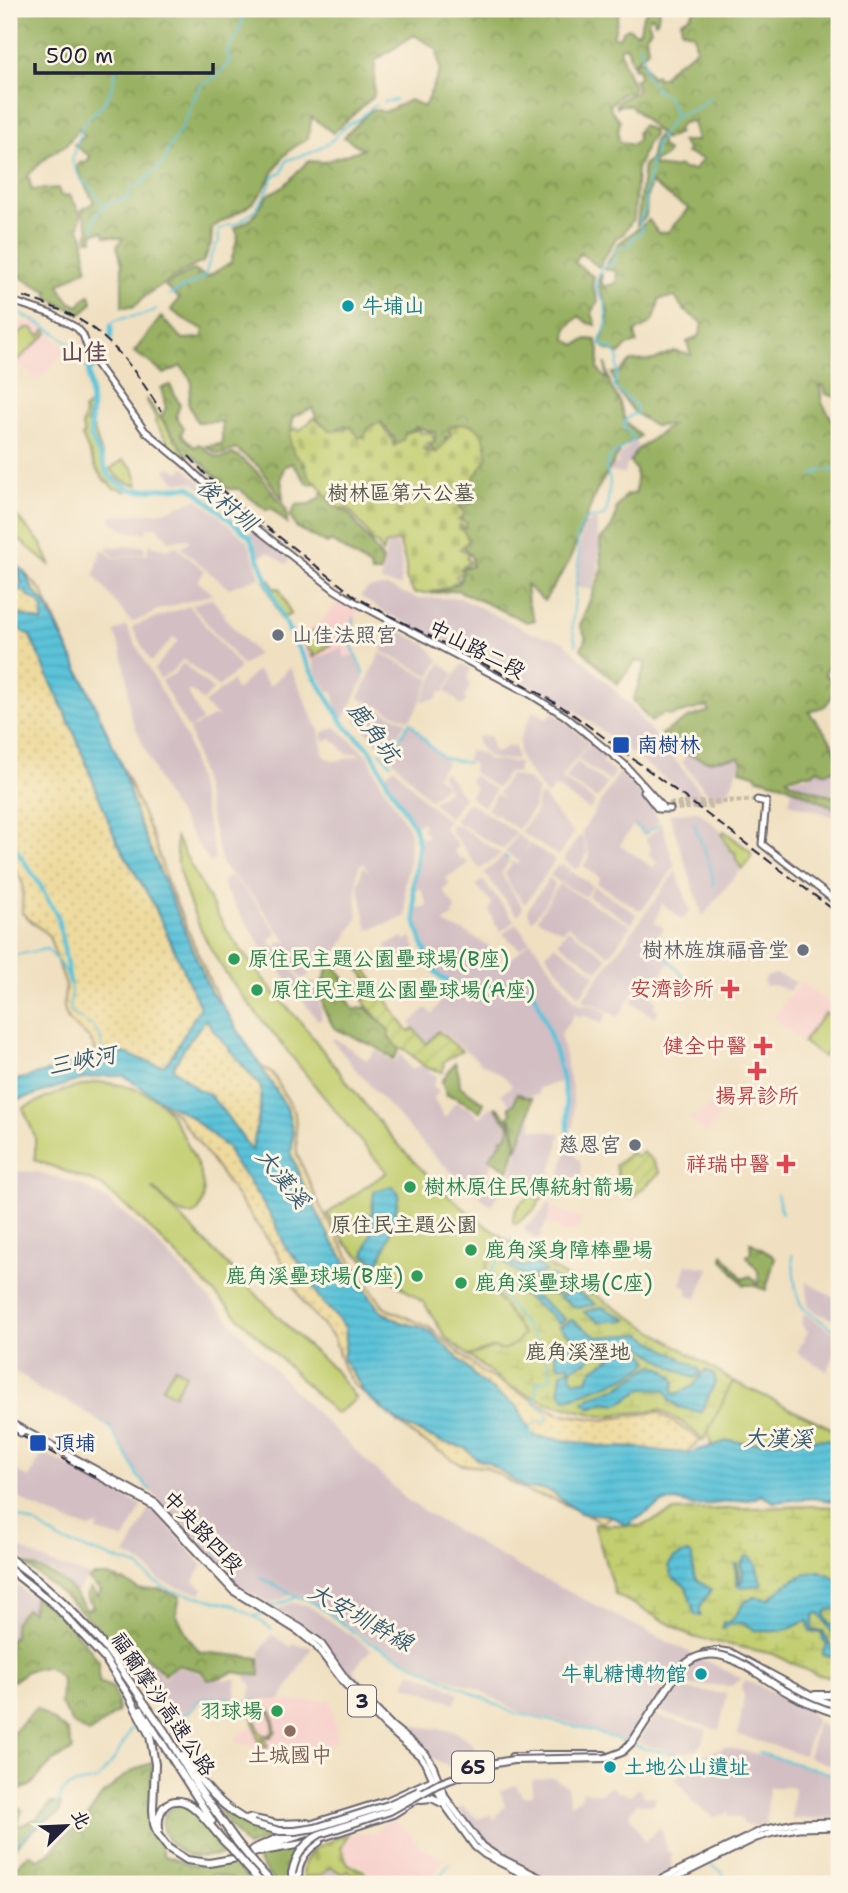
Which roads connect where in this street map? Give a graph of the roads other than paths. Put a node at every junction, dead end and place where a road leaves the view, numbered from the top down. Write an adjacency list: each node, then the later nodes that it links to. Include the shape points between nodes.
1 (9, 300): 3 (main road, 中山路二段, via 77,328 91,357 147,432 335,590 538,699 592,740)
2 (757, 802): 4 (main road, via 766,803 762,844)
3 (664, 807)
4 (839, 904)
5 (9, 1424): 8 (main road, 中央路四段 / 3, via 156,1503 234,1588)
6 (9, 1558): 13 (highway, 福爾摩沙高速公路, via 93,1633)
7 (9, 1569): 12 (highway, 福爾摩沙高速公路, via 55,1605 104,1657)
8 (265, 1609): 16 (main road, 3, via 319,1649 379,1720 421,1756); 26 (main road, 3, via 320,1642 359,1692 426,1754 446,1798)
9 (774, 1675): 10 (highway, via 818,1696); 11 (highway, 65); 15 (highway, 65, bridge, via 732,1653 702,1653 679,1668 634,1738 618,1751)
10 (839, 1689)
11 (839, 1711): 15 (highway, 65, bridge, via 787,1693 729,1657 699,1656 679,1670 622,1752 606,1758)
12 (146, 1722): 24 (highway, 福爾摩沙高速公路); 25 (highway, via 155,1760 154,1824 168,1848 202,1863)
13 (165, 1732): 17 (highway); 27 (highway, 福爾摩沙高速公路, bridge)
14 (622, 1757): 15 (highway, bridge)
15 (513, 1758): 18 (highway, 65, bridge, via 481,1764)
16 (435, 1784): 18 (highway); 19 (main road, 3); 20 (highway, bridge)
17 (212, 1794): 18 (highway, bridge, via 253,1824 288,1831 315,1828); 20 (highway, via 237,1812 268,1823)
18 (420, 1794): 19 (highway); 23 (highway, bridge, via 399,1811); 25 (highway, bridge, via 353,1821); 30 (highway, bridge, via 390,1811 312,1839 296,1858)
19 (444, 1804): 26 (main road, 3, via 475,1847)
20 (329, 1819): 25 (highway)
21 (839, 1822): 34 (main road, via 795,1823 762,1830)
22 (839, 1828): 35 (main road, via 788,1829 764,1835)
23 (333, 1835): 25 (highway); 31 (highway, via 303,1856)
24 (230, 1847): 25 (highway, via 187,1802 170,1803 162,1811 158,1822 162,1835 184,1856 216,1858); 27 (highway, 福爾摩沙高速公路, bridge)
25 (255, 1850)
26 (494, 1858): 32 (main road, 3); 33 (main road, 3)
27 (250, 1865): 28 (highway, 福爾摩沙高速公路); 29 (highway, 福爾摩沙高速公路)
28 (262, 1884)
29 (273, 1884)
30 (293, 1884)
31 (299, 1884)
32 (542, 1884)
33 (553, 1884)
34 (651, 1884)
35 (663, 1884)

